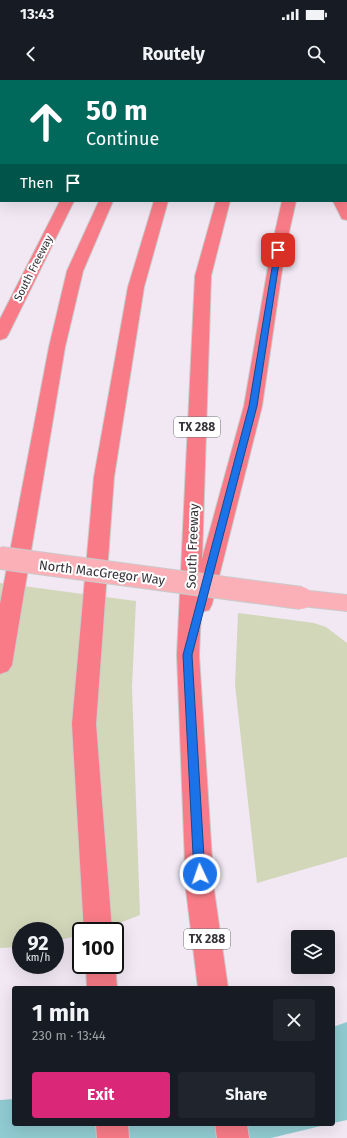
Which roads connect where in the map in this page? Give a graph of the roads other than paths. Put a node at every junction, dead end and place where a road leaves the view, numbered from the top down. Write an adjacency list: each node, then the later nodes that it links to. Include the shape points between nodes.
1 (66, 202): 8 (highway, South Freeway)
2 (106, 202): 12 (highway, via 74,270 57,347)
3 (162, 202): 13 (highway, via 136,287 104,477 84,724)
4 (222, 202): 11 (highway, South Freeway / TX 288, via 203,276)
5 (289, 202): 11 (highway, via 278,250 253,406)
6 (340, 202): 7 (highway)
7 (347, 216)
8 (0, 335)
9 (0, 558): 10 (main road, North MacGregor Way, bridge)
10 (347, 603)
11 (188, 655): 16 (highway, South Freeway / TX 288, via 200,890)
12 (0, 664)
13 (97, 922)
14 (101, 974): 15 (highway)
15 (102, 986)
16 (213, 986)
17 (112, 1126): 19 (highway)
18 (231, 1126): 20 (highway)
19 (113, 1138)
20 (233, 1138)

